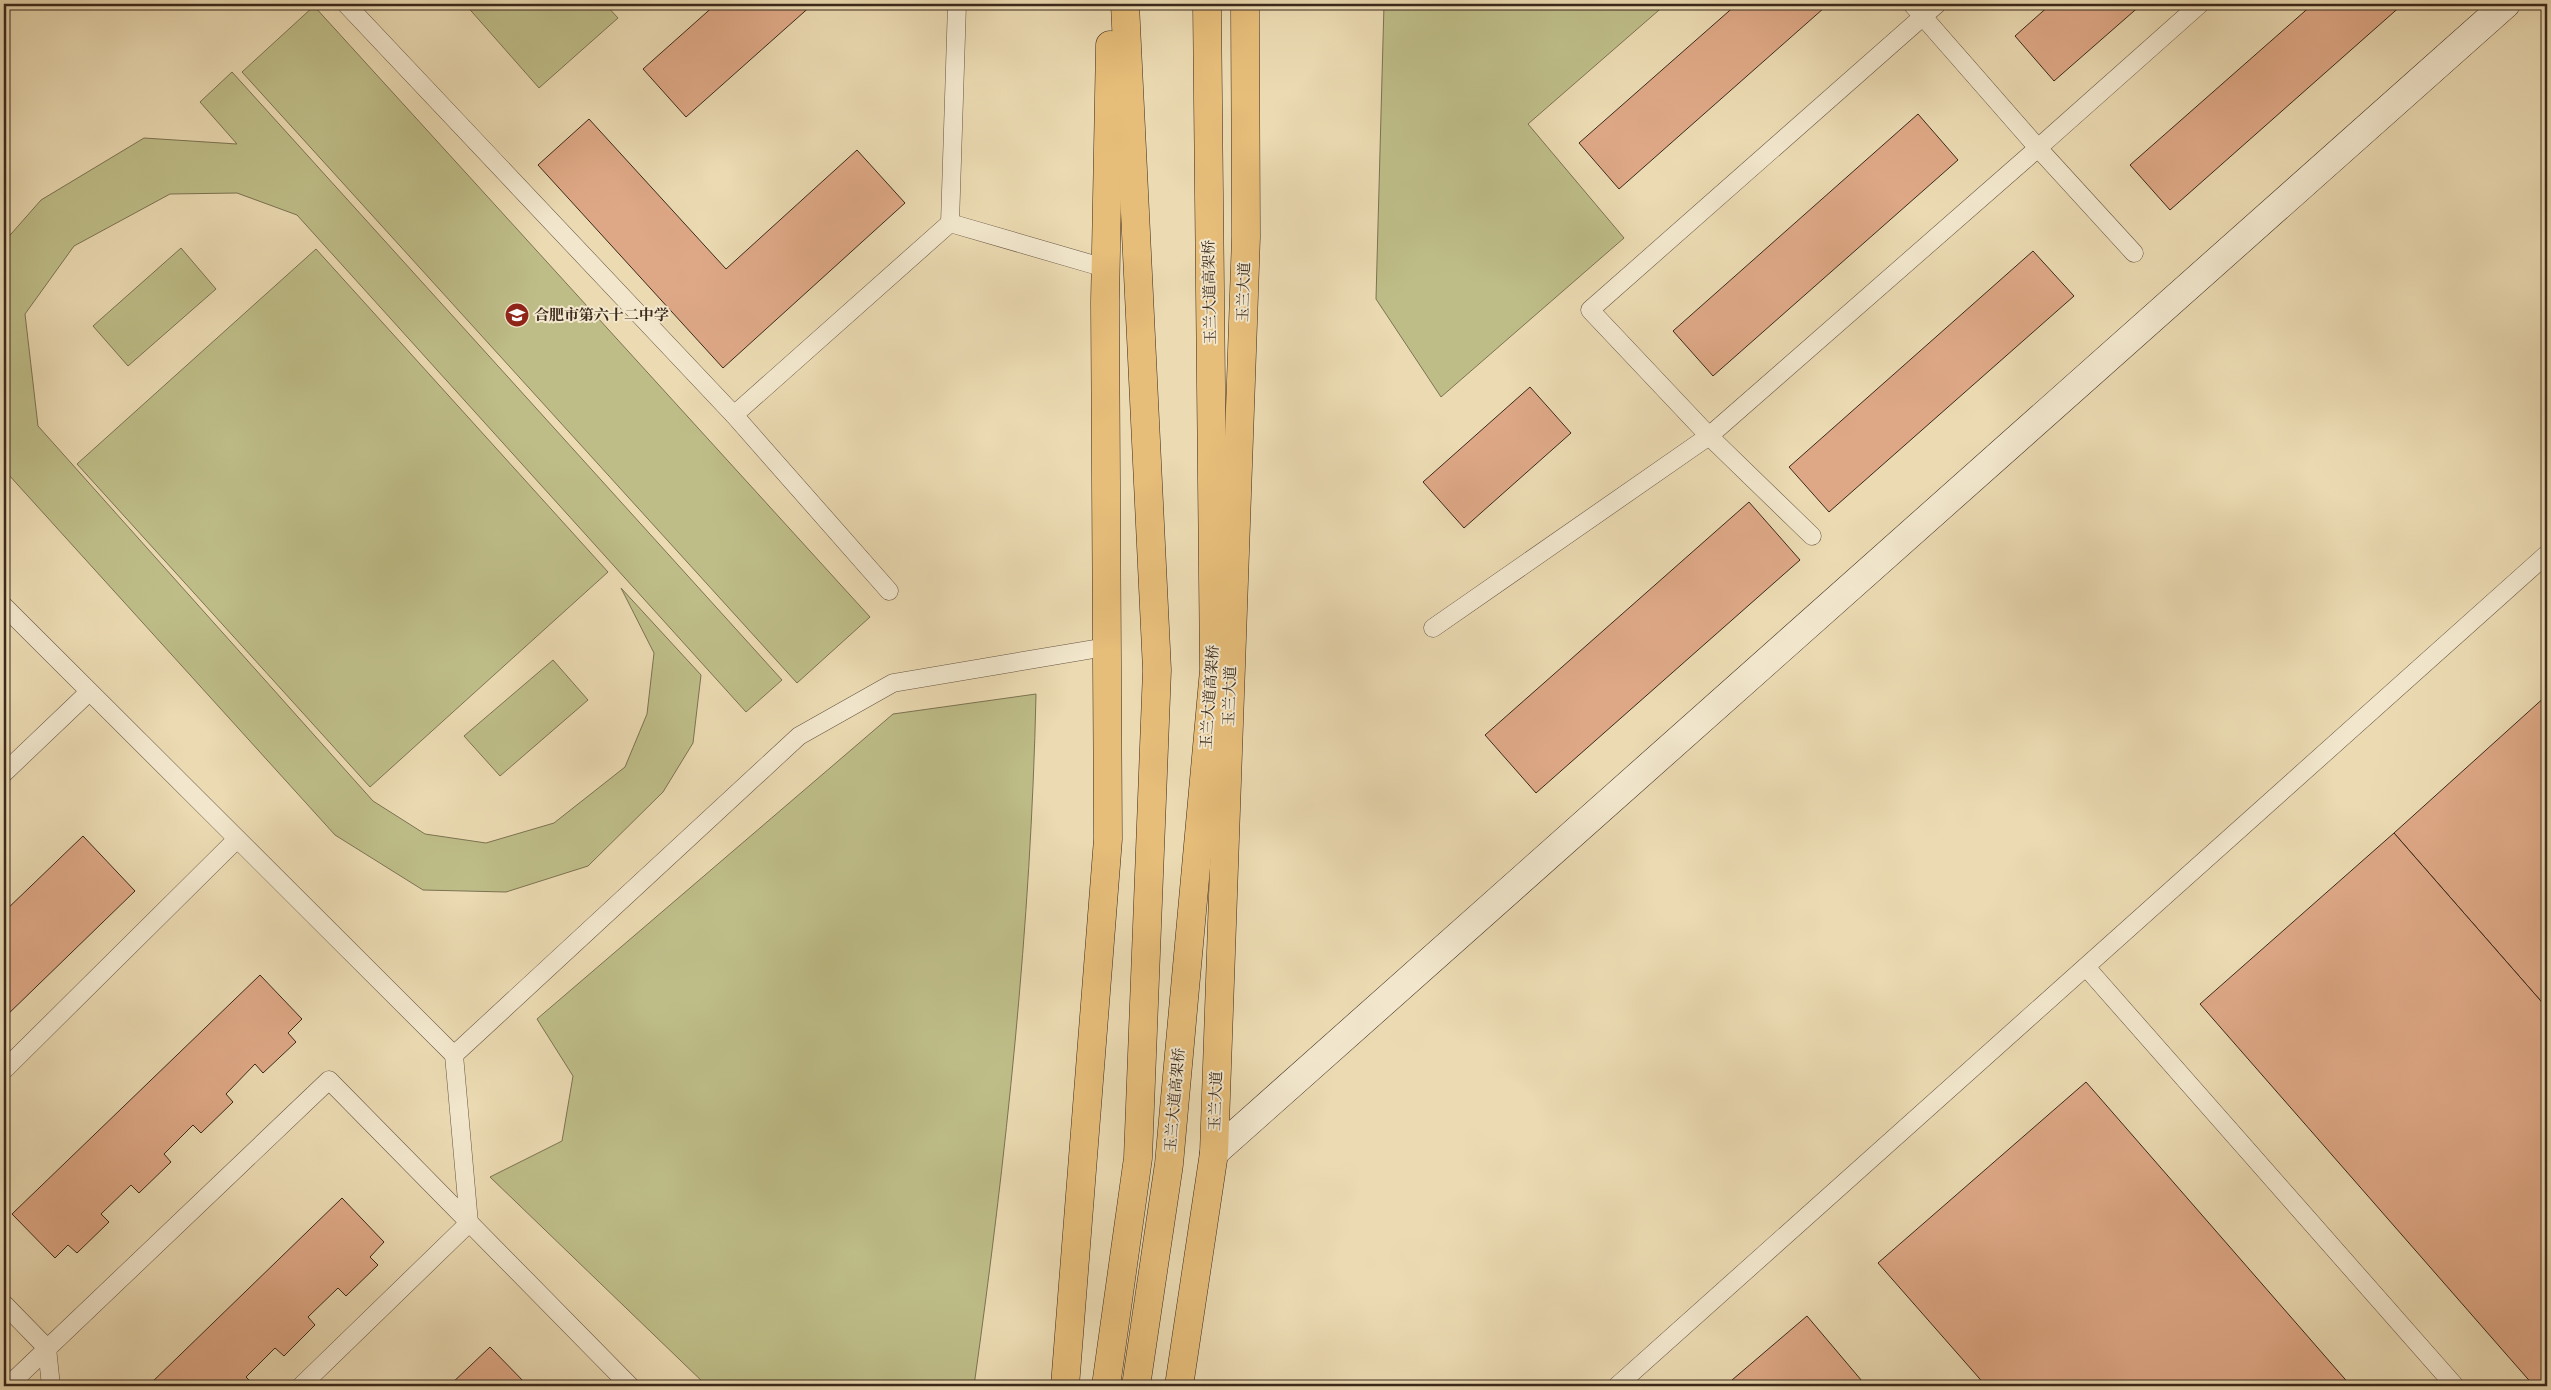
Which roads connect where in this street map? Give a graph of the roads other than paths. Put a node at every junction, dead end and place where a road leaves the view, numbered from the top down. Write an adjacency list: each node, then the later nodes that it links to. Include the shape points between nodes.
1 (346, 4): 15 (lane)
2 (957, 4): 12 (lane)
3 (1111, 4): 14 (main road)
4 (1125, 4): 38 (main road, via 1157,670 1138,1158)
5 (1207, 4): 39 (main road, 玉兰大道高架桥, via 1214,670 1170,1164)
6 (1246, 4): 29 (main road, 玉兰大道, via 1246,237)
7 (1937, 4): 10 (lane)
8 (2200, 4): 11 (lane)
9 (2506, 4): 29 (street)
10 (1917, 10): 11 (lane); 16 (lane, via 1590,310)
11 (2038, 148): 13 (lane); 16 (lane)
12 (950, 223): 14 (lane); 15 (lane)
13 (2134, 253)
14 (1105, 268): 22 (main road)
15 (734, 415): 19 (lane)
16 (1709, 436): 17 (lane); 21 (lane)
17 (1812, 536)
18 (2547, 554): 26 (lane)
19 (889, 591)
20 (4, 606): 23 (lane)
21 (1434, 628)
22 (1106, 647): 27 (lane, via 893,683 799,736); 37 (main road, via 1108,839)
23 (89, 692): 24 (lane); 25 (lane)
24 (4, 773)
25 (237, 839): 27 (lane); 28 (lane)
26 (2086, 967): 41 (lane); 42 (lane)
27 (454, 1055): 30 (lane)
28 (4, 1070)
29 (1214, 1154): 40 (main road, 玉兰大道)
30 (469, 1223): 32 (lane, via 329,1080); 33 (lane); 36 (lane)
31 (4, 1304): 32 (lane)
32 (47, 1348): 34 (lane); 35 (lane)
33 (621, 1383)
34 (8, 1386)
35 (51, 1386)
36 (300, 1386)
37 (1065, 1386)
38 (1106, 1386)
39 (1136, 1386)
40 (1179, 1386)
41 (1618, 1386)
42 (2455, 1386)

